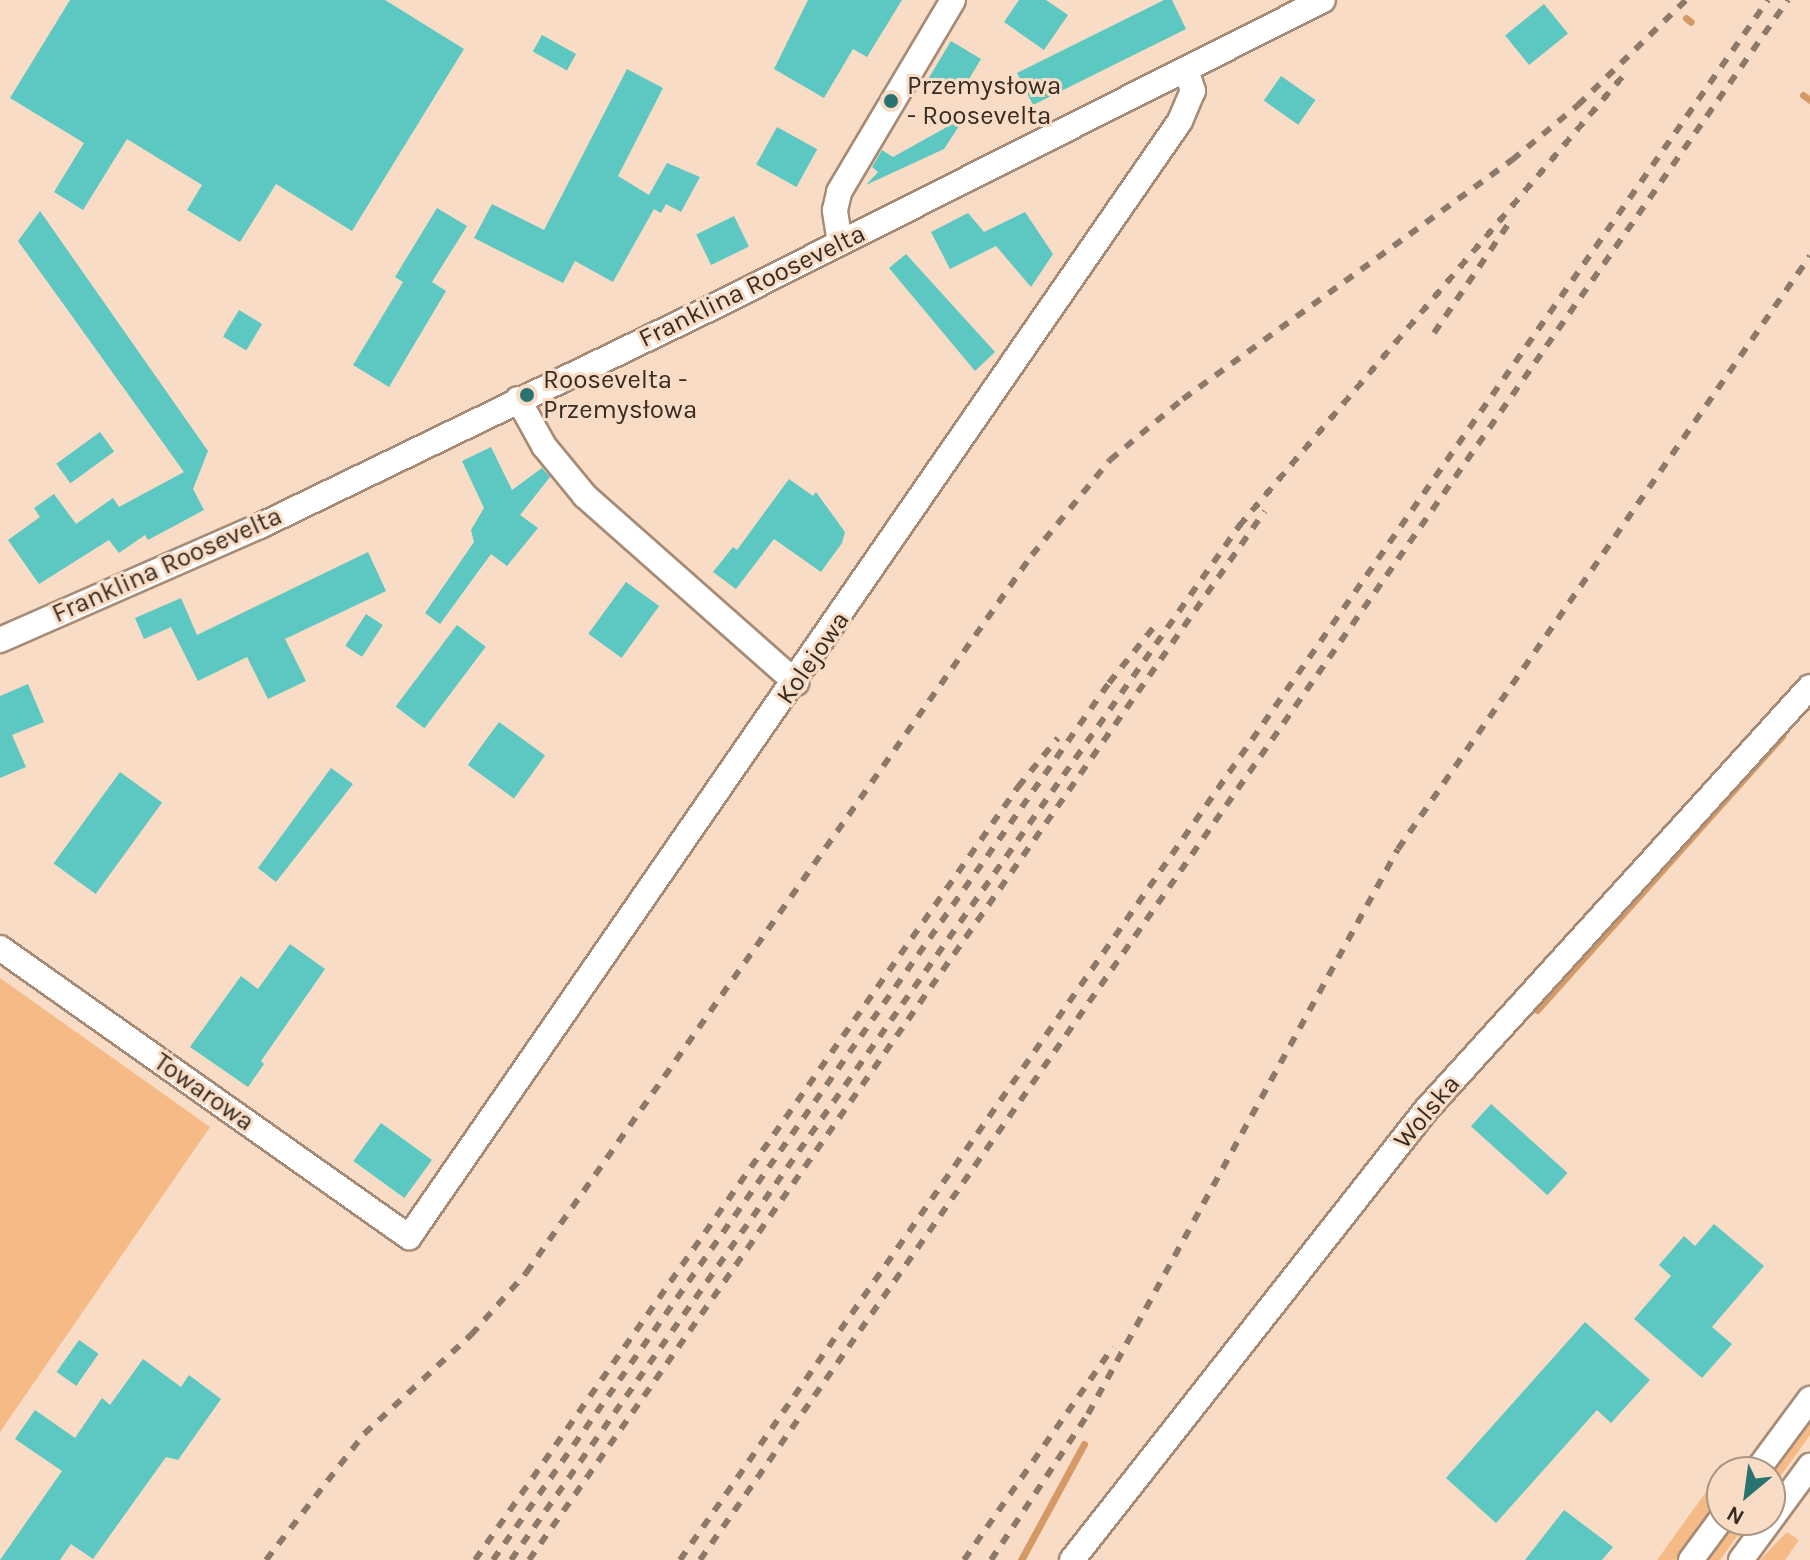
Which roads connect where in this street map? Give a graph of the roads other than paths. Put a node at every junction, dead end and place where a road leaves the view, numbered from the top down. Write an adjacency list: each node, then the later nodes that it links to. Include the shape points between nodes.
1 (953, 0): 4 (street, via 839,192 835,210)
2 (1323, 0): 3 (street, Franklina Roosevelta)
3 (1186, 69): 4 (street, Franklina Roosevelta); 7 (street, Kolejowa, via 1193,91 1185,113)
4 (840, 243): 5 (street, Franklina Roosevelta)
5 (518, 399): 6 (street, Franklina Roosevelta, via 260,526); 7 (street, via 544,446 585,496)
6 (0, 640)
7 (796, 683): 10 (street, Kolejowa)
8 (1810, 687): 15 (street, Wolska, via 1426,1110)
9 (0, 948): 10 (street, Towarowa)
10 (409, 1237)
11 (1810, 1399): 12 (street)
12 (1768, 1456)
13 (1810, 1466): 17 (street)
14 (1709, 1536): 16 (street)
15 (1072, 1560)
16 (1691, 1560)
17 (1741, 1560)

